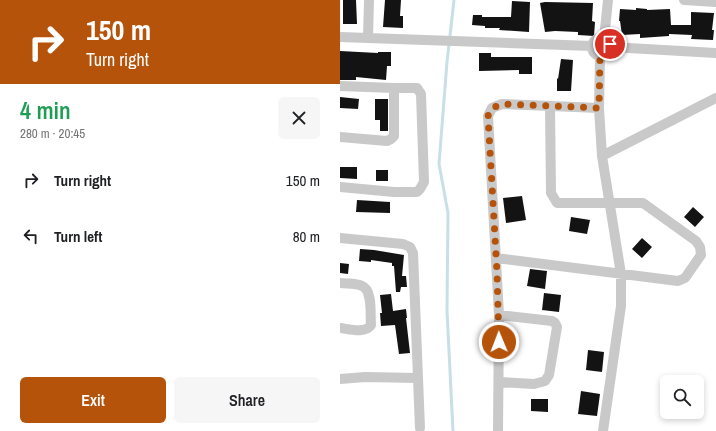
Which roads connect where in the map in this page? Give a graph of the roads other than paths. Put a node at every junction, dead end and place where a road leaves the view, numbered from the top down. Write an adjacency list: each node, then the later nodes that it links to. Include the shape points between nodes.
1 (368, 0): 6 (street)
2 (608, 0): 7 (street)
3 (684, 0): 4 (street)
4 (716, 2)
5 (340, 37): 6 (street)
6 (368, 38): 8 (street)
7 (604, 39): 8 (street, via 597,39); 9 (street)
8 (592, 46): 11 (street, via 594,53)
9 (610, 47): 10 (street); 11 (street, via 606,55)
10 (716, 53)
11 (600, 56): 16 (street)
12 (340, 86): 13 (street)
13 (394, 88): 17 (street, via 392,139 386,141); 19 (street, via 417,88 421,94 424,182 416,192)
14 (716, 98): 18 (street)
15 (550, 106): 16 (street); 20 (street, via 553,198 557,203); 22 (street, via 502,104 492,108 488,116)
16 (599, 108): 18 (street)
17 (340, 136)
18 (602, 156): 20 (street)
19 (340, 187)
20 (609, 204): 23 (street); 23 (street, via 643,203 696,241 700,248 701,255 685,278 678,281)
21 (340, 238): 27 (street, via 403,244 410,247 413,253)
22 (496, 258): 23 (street); 25 (street)
23 (621, 274): 32 (street, via 621,306)
24 (340, 283): 26 (street, via 361,285 366,288 369,294 371,325 364,330)
25 (498, 315): 29 (street); 29 (street, via 552,321 557,327 550,375 545,381 534,384)
26 (340, 328)
27 (418, 378): 28 (street); 30 (street)
28 (340, 379)
29 (499, 382): 31 (street)
30 (419, 430)
31 (498, 431)
32 (603, 431)

